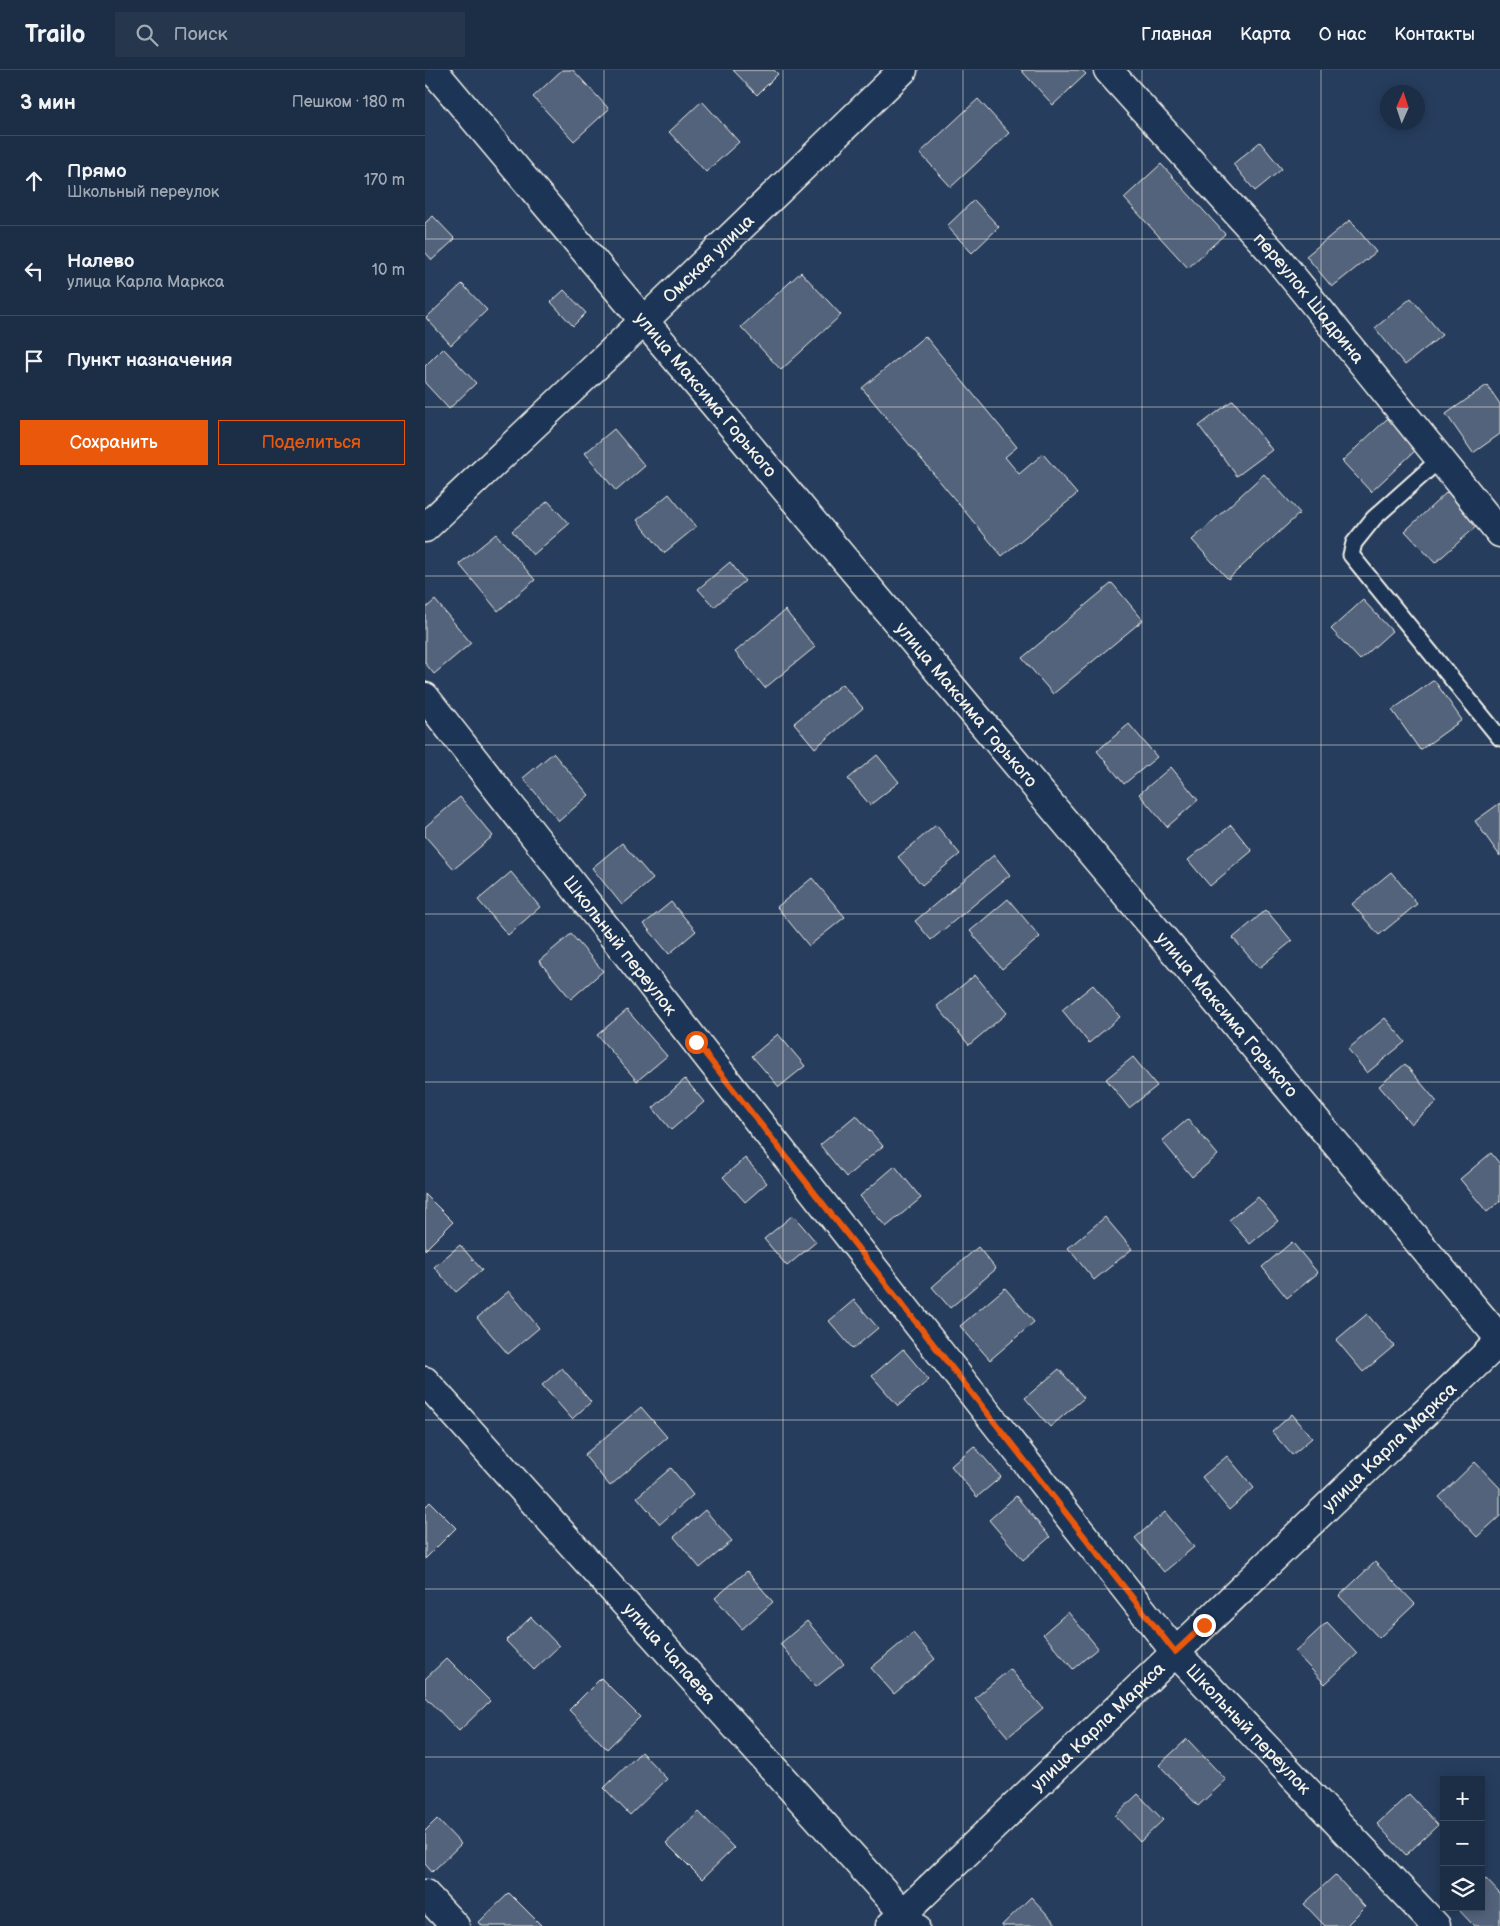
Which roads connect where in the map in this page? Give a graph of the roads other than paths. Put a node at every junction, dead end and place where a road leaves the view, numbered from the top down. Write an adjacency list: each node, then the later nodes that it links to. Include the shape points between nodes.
1 (433, 70): 4 (street, улица Максима Горького)
2 (903, 70): 4 (street, Омская улица)
3 (1108, 70): 5 (street, переулок Шадрина, via 1274,254)
4 (644, 321): 6 (street, Омская улица); 10 (street, улица Максима Горького)
5 (1440, 459): 7 (street, переулок Шадрина); 9 (lane, via 1374,518 1354,543 1351,555)
6 (425, 528)
7 (1500, 533)
8 (425, 697): 12 (street, Школьный переулок)
9 (1500, 738)
10 (1500, 1340): 12 (street, улица Карла Маркса)
11 (425, 1381): 14 (street, улица Чапаева)
12 (1175, 1652): 14 (street, улица Карла Маркса); 16 (street, Школьный переулок)
13 (425, 1894): 15 (street)
14 (903, 1922)
15 (455, 1926)
16 (1436, 1926)

